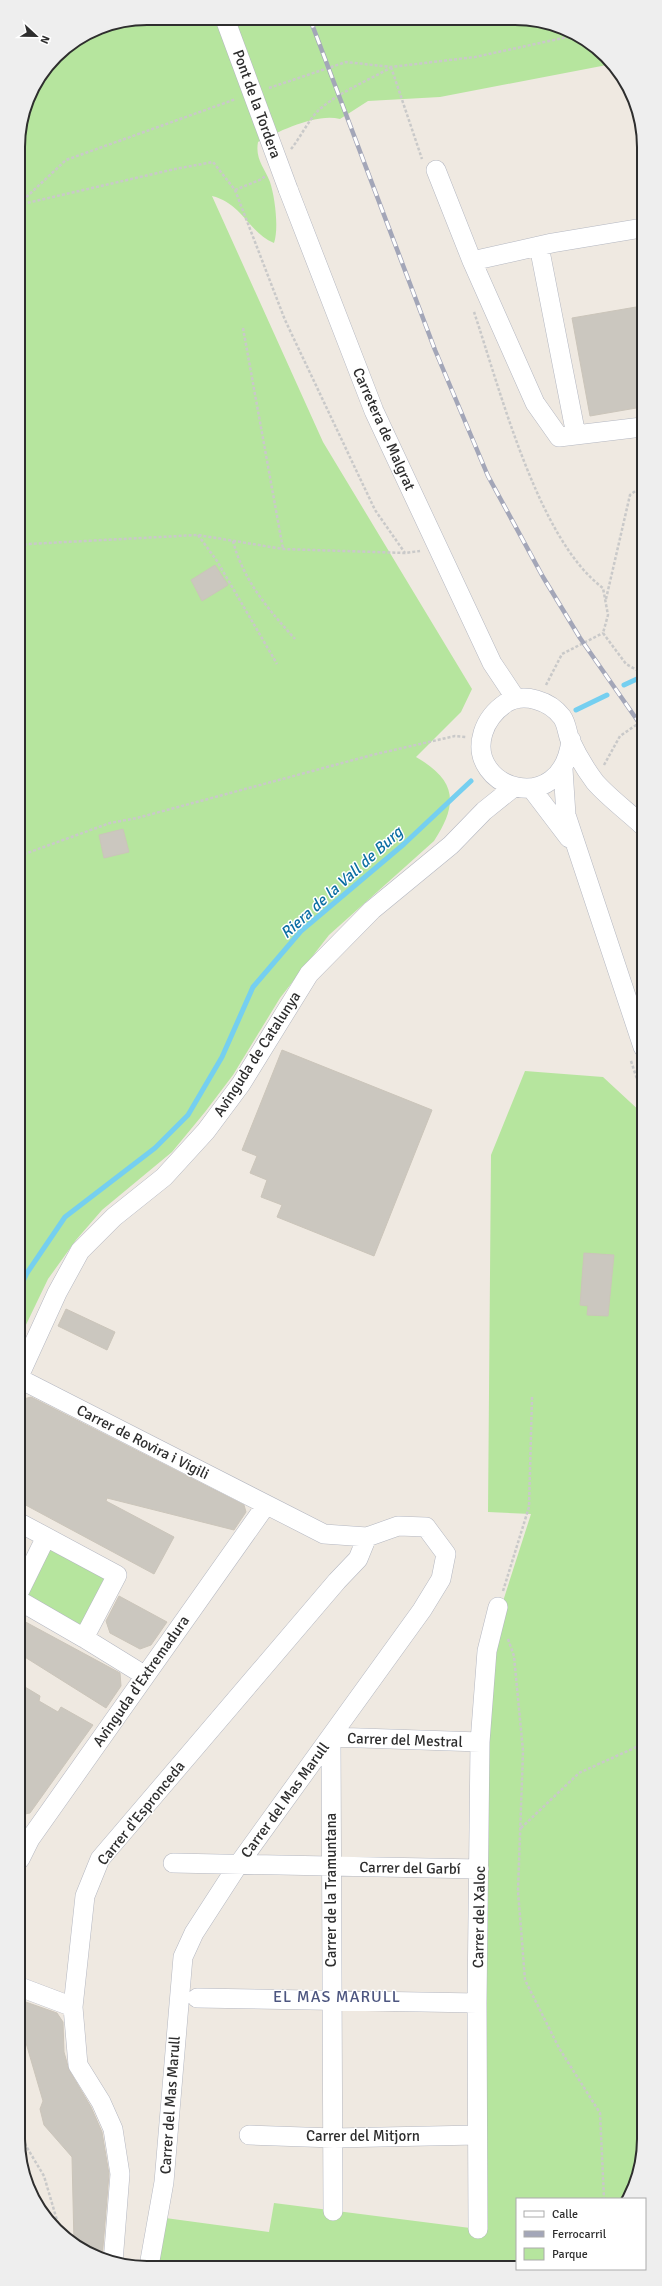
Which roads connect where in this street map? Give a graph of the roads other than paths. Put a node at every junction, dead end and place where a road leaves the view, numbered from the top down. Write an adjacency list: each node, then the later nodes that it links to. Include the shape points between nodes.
1 (228, 25): 3 (street, Pont de la Tordera, bridge)
2 (436, 170): 6 (street)
3 (288, 189): 9 (street, Carretera de Malgrat, via 374,411)
4 (637, 229): 5 (street)
5 (539, 246): 6 (street); 8 (street)
6 (472, 261): 8 (street, via 535,403 559,437)
7 (637, 428): 8 (street)
8 (576, 435)
9 (492, 663): 10 (street, Carretera de Malgrat); 11 (street, Carretera de Malgrat)
10 (516, 699): 11 (street); 12 (street, via 529,698 554,708 563,719)
11 (496, 710): 14 (street, via 486,723 481,739 482,755 486,765)
12 (570, 740): 13 (street, via 569,756); 15 (street, via 595,782)
13 (563, 769): 14 (street, via 551,780); 16 (street, via 566,815)
14 (515, 785): 16 (street); 18 (street, Avinguda de Catalunya, via 484,811 451,845 372,910 309,974 242,1084 206,1131 164,1176 114,1217 80,1251)
15 (637, 820)
16 (577, 848): 17 (street)
17 (637, 1053)
18 (25, 1352)
19 (25, 1382): 20 (street, Carrer de Rovira i Vigili)
20 (266, 1505): 23 (street, Carrer del Mas Marull, via 324,1534); 28 (street, Avinguda d'Extremadura)
21 (25, 1526): 22 (street)
22 (46, 1537): 24 (street); 27 (street, via 117,1575)
23 (367, 1537): 29 (street, Carrer del Mas Marull, via 398,1526 426,1527 446,1554 441,1579 422,1610); 40 (street, Carrer d'Espronceda, via 358,1559 100,1859 85,1896)
24 (25, 1580)
25 (25, 1604): 27 (street)
26 (498, 1607): 30 (street, Carrer del Xaloc, via 487,1651)
27 (84, 1638): 28 (street)
28 (144, 1676): 31 (street, Avinguda d'Extremadura)
29 (331, 1737): 30 (street, Carrer del Mestral); 33 (street, Carrer del Mas Marull); 34 (street, Carrer de la Tramuntana)
30 (480, 1742): 35 (street, Carrer del Xaloc)
31 (25, 1837)
32 (173, 1863): 33 (street, Carrer del Garbí)
33 (238, 1865): 34 (street, Carrer del Garbí); 47 (street, Carrer del Mas Marull, via 194,1933 183,1957 164,2182)
34 (331, 1867): 35 (street, Carrer del Garbí); 38 (street, Carrer de la Tramuntana)
35 (479, 1869): 39 (street, Carrer del Xaloc)
36 (25, 1989): 40 (street)
37 (197, 1998): 38 (street)
38 (332, 2000): 39 (street); 43 (street, Carrer de la Tramuntana)
39 (477, 2003): 42 (street, Carrer del Xaloc)
40 (73, 2007): 46 (street, Carrer d'Espronceda, via 78,2066 101,2102 113,2129 120,2174)
41 (249, 2135): 43 (street, Carrer del Mitjorn)
42 (477, 2135): 43 (street, Carrer del Mitjorn); 45 (street, Carrer del Xaloc)
43 (334, 2138): 44 (street, Carrer de la Tramuntana)
44 (333, 2211)
45 (478, 2229)
46 (113, 2256)
47 (150, 2261)

